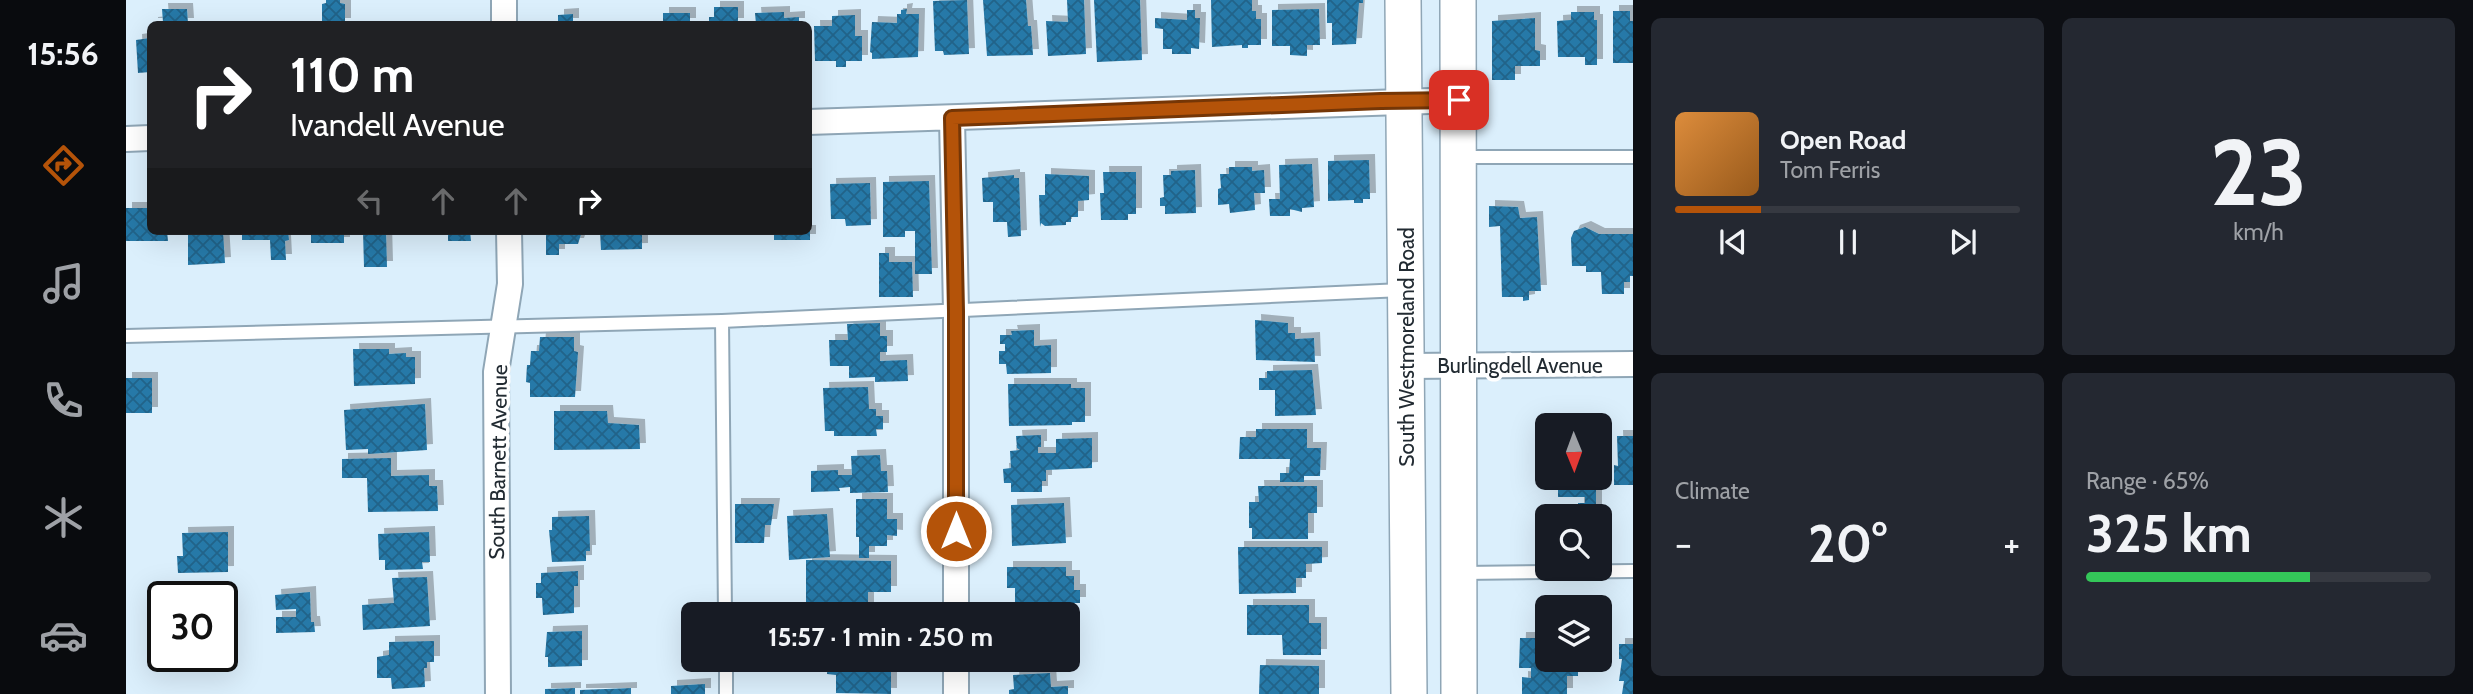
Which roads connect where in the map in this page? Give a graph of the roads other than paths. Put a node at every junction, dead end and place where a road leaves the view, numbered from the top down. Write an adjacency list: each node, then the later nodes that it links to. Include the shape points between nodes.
1 (503, 0): 4 (street)
2 (1402, 0): 6 (main road, South Westmoreland Road)
3 (1458, 0): 5 (main road)
4 (504, 21)
5 (1459, 100): 6 (street); 11 (main road)
6 (1404, 101): 7 (street); 14 (main road, South Westmoreland Road)
7 (952, 118): 8 (street); 15 (street)
8 (812, 122)
9 (126, 138): 10 (street)
10 (147, 138)
11 (1459, 157): 12 (lane); 20 (main road)
12 (1633, 157)
13 (509, 235): 17 (street, South Barnett Avenue, via 510,284)
14 (1406, 290): 15 (lane); 21 (main road, South Westmoreland Road)
15 (956, 311): 16 (lane); 25 (street)
16 (722, 321): 17 (lane); 24 (lane)
17 (504, 325): 18 (lane); 28 (street, South Barnett Avenue, via 496,372)
18 (126, 336)
19 (1633, 364): 20 (street, Burlingdell Avenue)
20 (1459, 365): 21 (street, Burlingdell Avenue); 23 (main road)
21 (1407, 366): 31 (main road, South Westmoreland Road)
22 (1633, 571): 23 (lane)
23 (1460, 573): 32 (main road)
24 (725, 602)
25 (956, 602)
26 (726, 672): 29 (lane)
27 (956, 672): 30 (street)
28 (498, 694)
29 (726, 694)
30 (956, 694)
31 (1409, 694)
32 (1459, 694)

